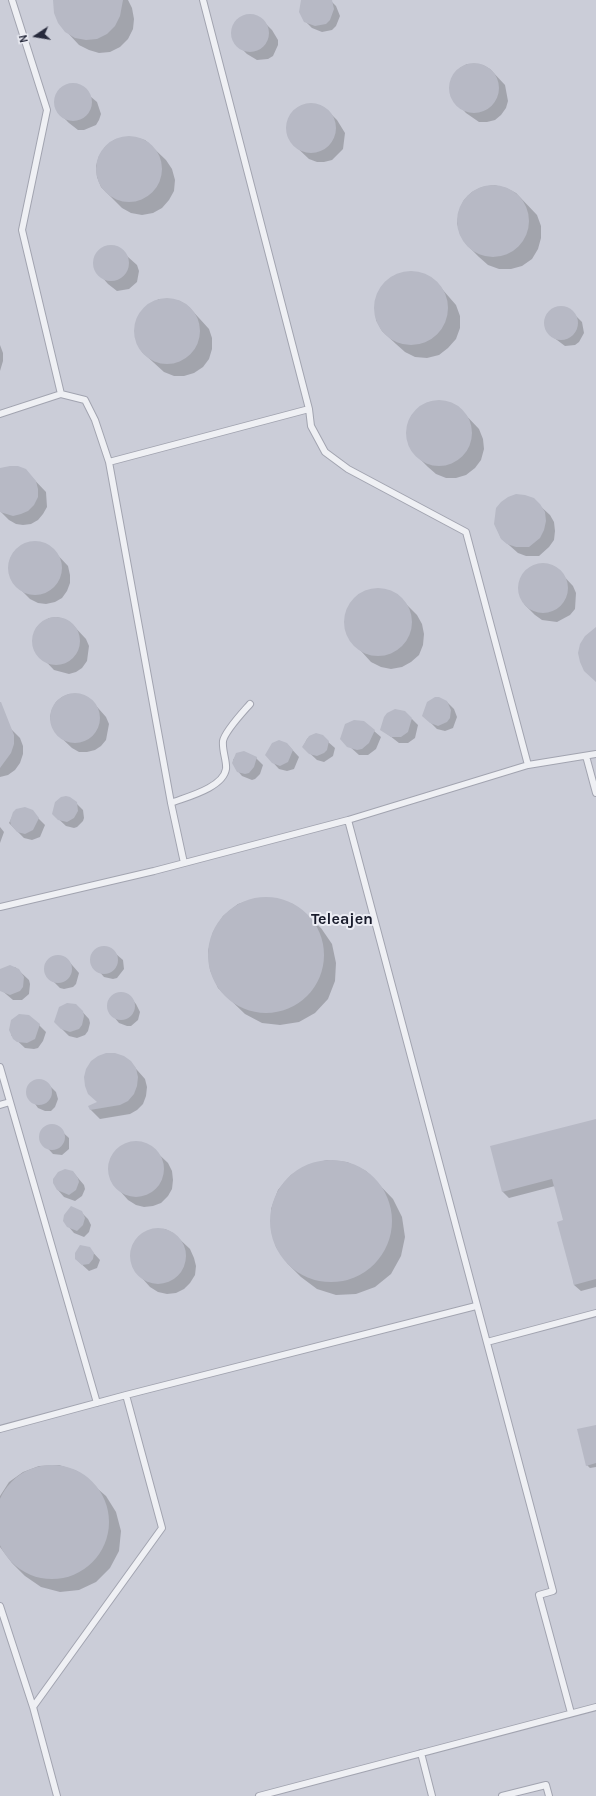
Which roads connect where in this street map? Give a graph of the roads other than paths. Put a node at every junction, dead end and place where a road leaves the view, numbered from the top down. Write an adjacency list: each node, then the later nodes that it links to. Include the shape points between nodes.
1 (12, 0): 3 (lane, via 47,110 22,230)
2 (203, 0): 4 (lane)
3 (61, 394): 5 (lane); 6 (lane, via 85,400 95,420)
4 (309, 409): 6 (lane); 10 (lane, via 311,426 325,452 348,469 466,532)
5 (0, 414)
6 (109, 462): 12 (lane)
7 (250, 704): 12 (lane, via 224,740 226,768 222,777 216,784 201,792)
8 (596, 754): 9 (lane)
9 (586, 756): 10 (lane); 11 (lane)
10 (528, 765): 13 (lane)
11 (596, 793)
12 (171, 803): 14 (lane)
13 (348, 820): 14 (lane); 19 (lane)
14 (184, 863): 15 (lane)
15 (0, 906)
16 (0, 1067): 17 (lane)
17 (10, 1102): 18 (lane); 23 (lane)
18 (0, 1105)
19 (476, 1306): 21 (lane); 22 (lane)
20 (596, 1313): 21 (lane)
21 (487, 1342): 28 (lane, via 553,1591 540,1595)
22 (126, 1395): 23 (lane); 26 (lane, via 162,1528)
23 (97, 1403): 24 (lane)
24 (0, 1429)
25 (0, 1606): 26 (lane)
26 (33, 1707): 30 (lane)
27 (596, 1707): 28 (lane)
28 (571, 1714): 29 (lane)
29 (421, 1753): 31 (lane); 32 (lane)
30 (57, 1796)
31 (259, 1796)
32 (432, 1796)
33 (502, 1796): 34 (lane, via 546,1785)
34 (549, 1796)

